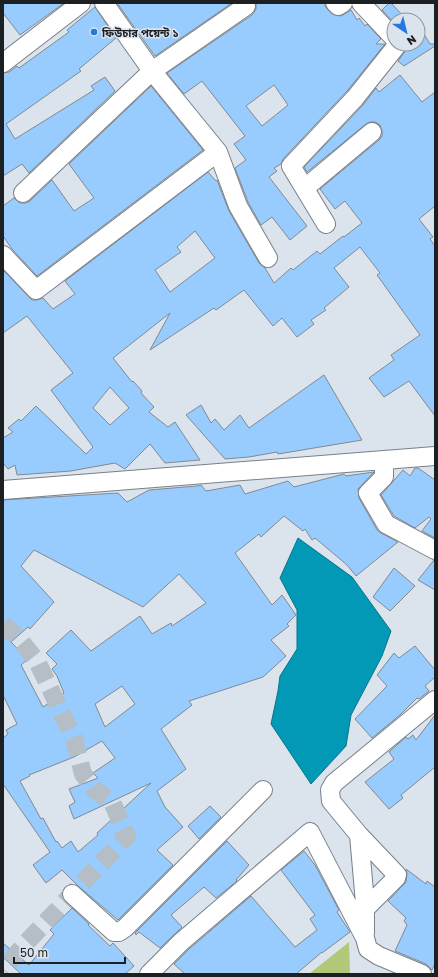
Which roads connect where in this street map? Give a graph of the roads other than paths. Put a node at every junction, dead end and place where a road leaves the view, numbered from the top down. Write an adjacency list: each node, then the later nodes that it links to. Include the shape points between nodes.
1 (81, 3): 9 (street)
2 (104, 3): 10 (street)
3 (243, 3): 10 (street, via 246,6)
4 (335, 3): 5 (street, via 338,6)
5 (343, 3)
6 (362, 3): 7 (street)
7 (386, 29)
8 (392, 52): 13 (street, via 355,98 291,166)
9 (3, 64)
10 (152, 71): 12 (street); 14 (street)
11 (372, 132): 13 (street)
12 (218, 152): 16 (street, via 36,290); 17 (street, via 238,206)
13 (305, 188): 15 (street)
14 (23, 192)
15 (326, 224)
16 (3, 255)
17 (268, 258)
18 (435, 456): 19 (street)
19 (384, 460): 20 (street); 21 (street, via 384,477 368,493 377,511 386,524)
20 (3, 490)
21 (435, 550)
22 (435, 700): 24 (street, via 334,783 330,790 331,801)
23 (263, 790): 25 (street, via 119,932 114,932)
24 (359, 835): 26 (street); 26 (street, via 397,875)
25 (72, 894)
26 (365, 909): 27 (street)
27 (365, 938): 28 (street, via 310,832 181,942); 29 (street, via 368,949 379,956)
28 (149, 974)
29 (422, 974)

